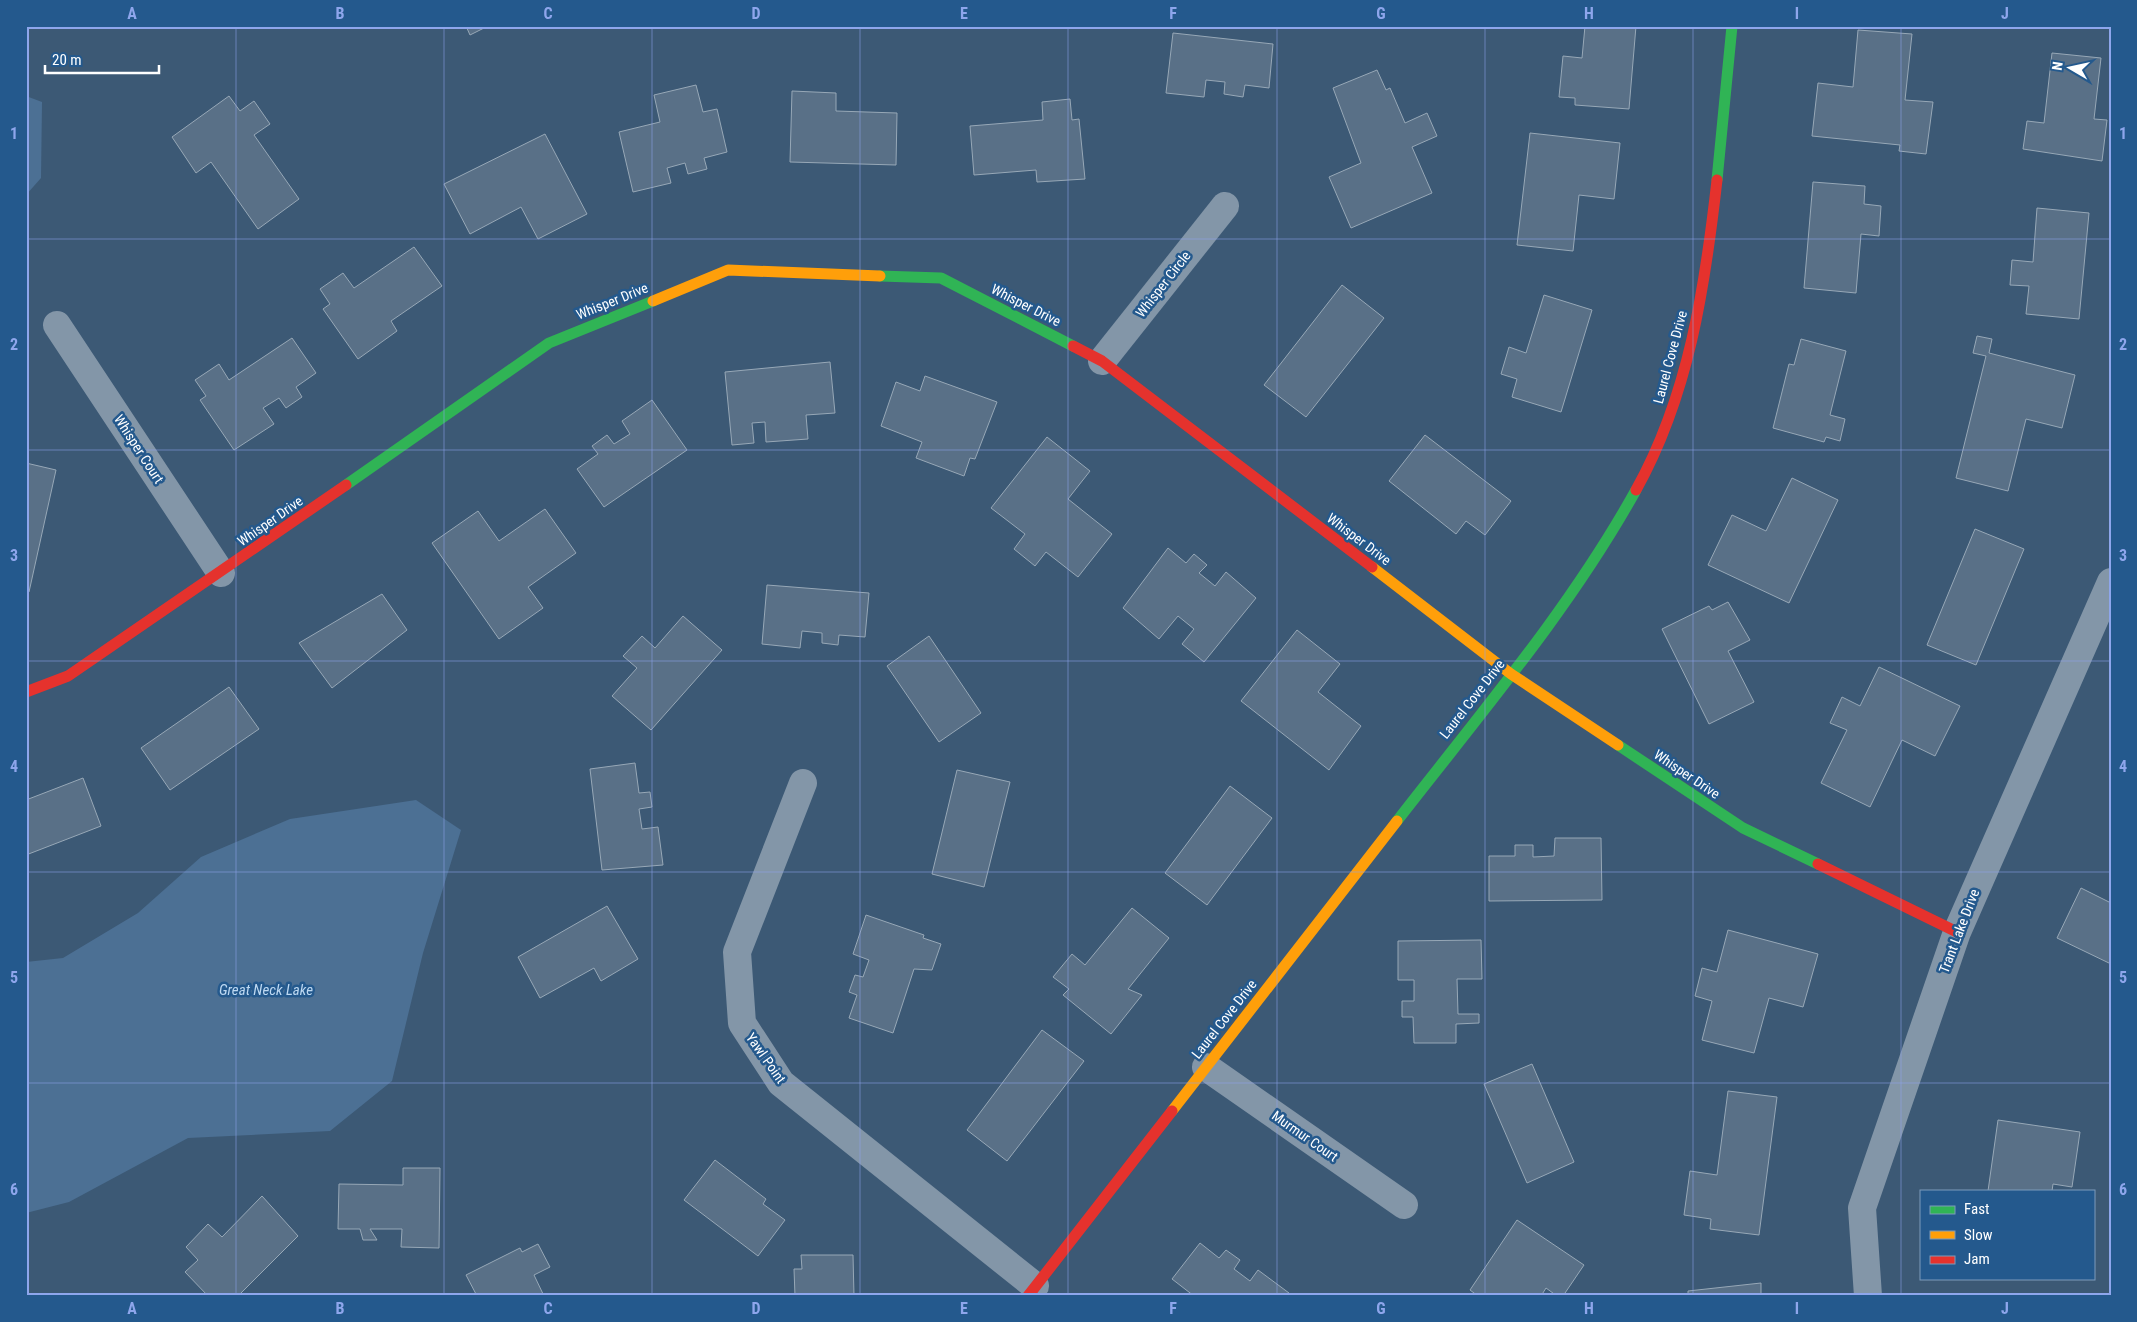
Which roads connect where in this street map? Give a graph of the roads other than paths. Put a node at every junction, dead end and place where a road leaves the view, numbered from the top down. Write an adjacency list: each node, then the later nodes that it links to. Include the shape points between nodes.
1 (1732, 26): 7 (street, Laurel Cove Drive, via 1712,228 1692,344 1675,403 1659,445 1623,514 1582,580)
2 (1225, 206): 4 (street, Whisper Circle)
3 (57, 325): 5 (street, Whisper Court)
4 (1102, 361): 5 (street, Whisper Drive, via 940,278 728,270 549,343); 7 (street, Whisper Drive)
5 (221, 573): 8 (street, Whisper Drive, via 68,676)
6 (2111, 582): 10 (street, Trant Lake Drive)
7 (1511, 674): 10 (street, Whisper Drive, via 1742,828); 11 (street, Laurel Cove Drive)
8 (26, 692)
9 (803, 783): 13 (street, Yawl Point, via 737,952 742,1023 781,1083)
10 (1957, 932): 14 (street, Trant Lake Drive, via 1862,1208)
11 (1206, 1067): 12 (street, Murmur Court); 13 (street, Laurel Cove Drive)
12 (1404, 1205)
13 (1031, 1291)
14 (1868, 1296)

